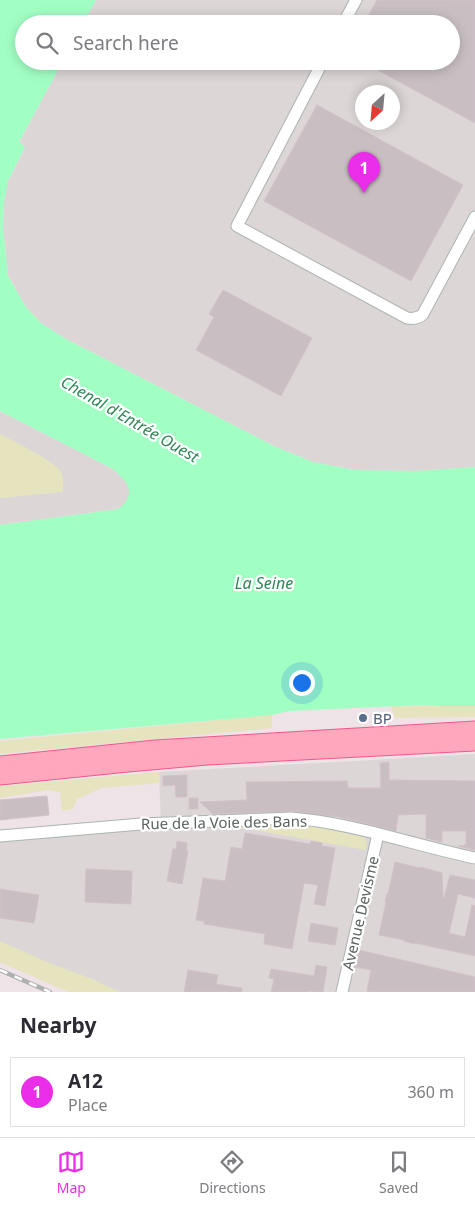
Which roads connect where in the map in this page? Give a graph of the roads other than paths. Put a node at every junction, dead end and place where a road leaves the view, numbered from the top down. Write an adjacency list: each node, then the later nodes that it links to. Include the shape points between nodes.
1 (356, 0): 2 (street)
2 (348, 15)
3 (317, 70): 4 (street, via 236,226 412,319 421,316)
4 (475, 217)
5 (475, 729): 7 (main road, via 156,748)
6 (475, 742): 8 (main road, via 207,758)
7 (0, 764)
8 (0, 777)
9 (378, 834): 10 (street, Rue de la Voie des Bans, via 348,826 290,818 140,824); 11 (street, Rue de la Voie des Bans); 12 (street, Avenue Devisme)
10 (0, 836)
11 (475, 858)
12 (342, 992)

